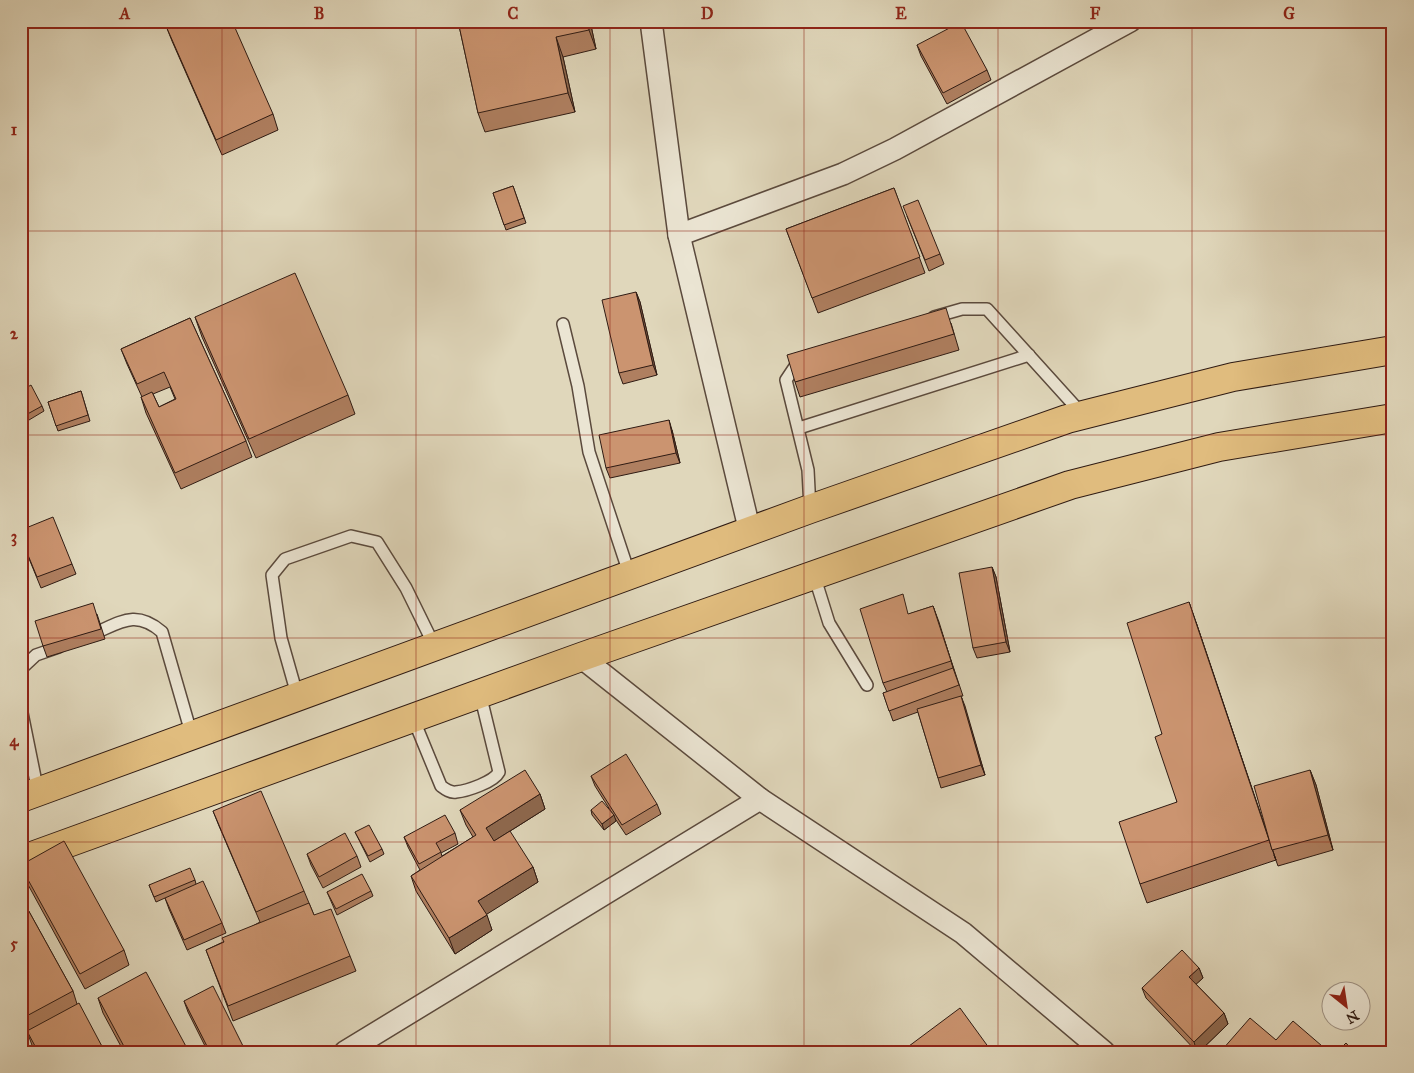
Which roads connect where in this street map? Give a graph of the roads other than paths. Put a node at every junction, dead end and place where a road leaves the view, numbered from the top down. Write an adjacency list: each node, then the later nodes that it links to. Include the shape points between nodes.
1 (1130, 21): 3 (street, via 843,174)
2 (656, 25): 3 (street)
3 (679, 235): 13 (street)
4 (924, 320): 7 (lane, via 962,309 987,308)
5 (563, 324): 15 (lane, via 589,452)
6 (1393, 350): 9 (main road, via 1233,377)
7 (1029, 355): 9 (lane); 11 (lane)
8 (812, 356): 11 (lane, via 798,362 786,380)
9 (1083, 416): 12 (main road)
10 (1393, 418): 14 (main road, via 1219,447 1070,485)
11 (799, 428): 12 (lane, via 808,470)
12 (810, 509): 13 (main road)
13 (750, 532): 15 (main road)
14 (814, 575): 17 (main road); 19 (lane, via 829,623)
15 (630, 576): 16 (main road)
16 (435, 647): 21 (main road); 21 (lane, via 406,588 377,542 351,536 285,559 272,575 281,638)
17 (581, 658): 20 (main road); 26 (street)
18 (21, 668): 24 (lane, via 36,656 136,617 150,622 162,632)
19 (866, 684)
20 (480, 694): 23 (main road); 23 (lane, via 499,772 494,780 456,792 447,791 441,786)
21 (298, 698): 24 (main road)
22 (21, 708): 25 (lane)
23 (413, 718): 27 (main road)
24 (192, 736): 25 (main road)
25 (30, 795)
26 (760, 799): 28 (street); 29 (street, via 963,933)
27 (21, 860)
28 (345, 1052)
29 (1104, 1052)

